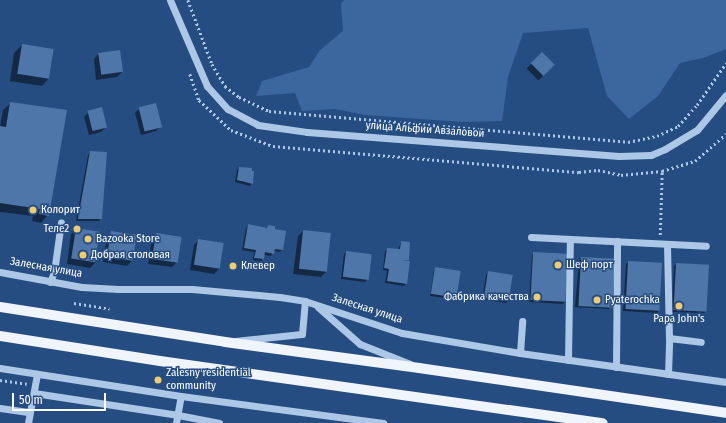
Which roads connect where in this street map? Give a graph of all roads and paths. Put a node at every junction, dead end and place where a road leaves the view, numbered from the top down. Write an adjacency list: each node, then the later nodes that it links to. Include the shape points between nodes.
1 (170, 0): 4 (street, улица Альфии Авзаловой, via 207,86 228,109 258,125 307,132 604,155 651,155 665,150 697,130)
2 (188, 0): 3 (path, via 212,64 225,86 239,97 269,111 628,142 657,136 678,126)
3 (726, 63)
4 (726, 95)
5 (662, 171): 10 (path)
6 (61, 222): 13 (street, via 54,272)
7 (531, 236): 8 (street)
8 (570, 239): 9 (street); 25 (street)
9 (617, 241): 10 (street); 26 (street)
10 (664, 244): 11 (street); 21 (street)
11 (706, 246)
12 (0, 272): 13 (street, Залесная улица)
13 (50, 282): 14 (street, Залесная улица, via 118,289 242,292)
14 (305, 301): 16 (street, Залесная улица); 22 (street, via 302,334)
15 (74, 303): 18 (path)
16 (315, 304): 24 (street, Залесная улица, via 402,333); 28 (street, via 360,344)
17 (0, 307): 22 (main road)
18 (110, 309)
19 (522, 321): 24 (street)
20 (0, 336): 46 (main road)
21 (669, 338): 23 (street); 30 (street)
22 (225, 342): 28 (main road)
23 (701, 342)
24 (520, 353): 25 (street, Залесная улица)
25 (568, 360): 26 (street, Залесная улица)
26 (616, 367): 30 (street, Залесная улица)
27 (0, 368): 29 (street)
28 (419, 368): 38 (main road)
29 (37, 374): 33 (street); 35 (street)
30 (668, 374): 32 (street, Залесная улица)
31 (0, 380): 33 (path)
32 (726, 382)
33 (35, 385): 34 (street)
34 (34, 393): 37 (street); 39 (street)
35 (181, 396): 39 (street); 40 (street)
36 (0, 408): 37 (street)
37 (30, 412): 41 (street)
38 (726, 413)
39 (178, 415): 42 (street); 43 (street)
40 (326, 415): 44 (street); 45 (street)
41 (28, 423)
42 (176, 423)
43 (219, 423)
44 (324, 423)
45 (383, 423)
46 (603, 423)

